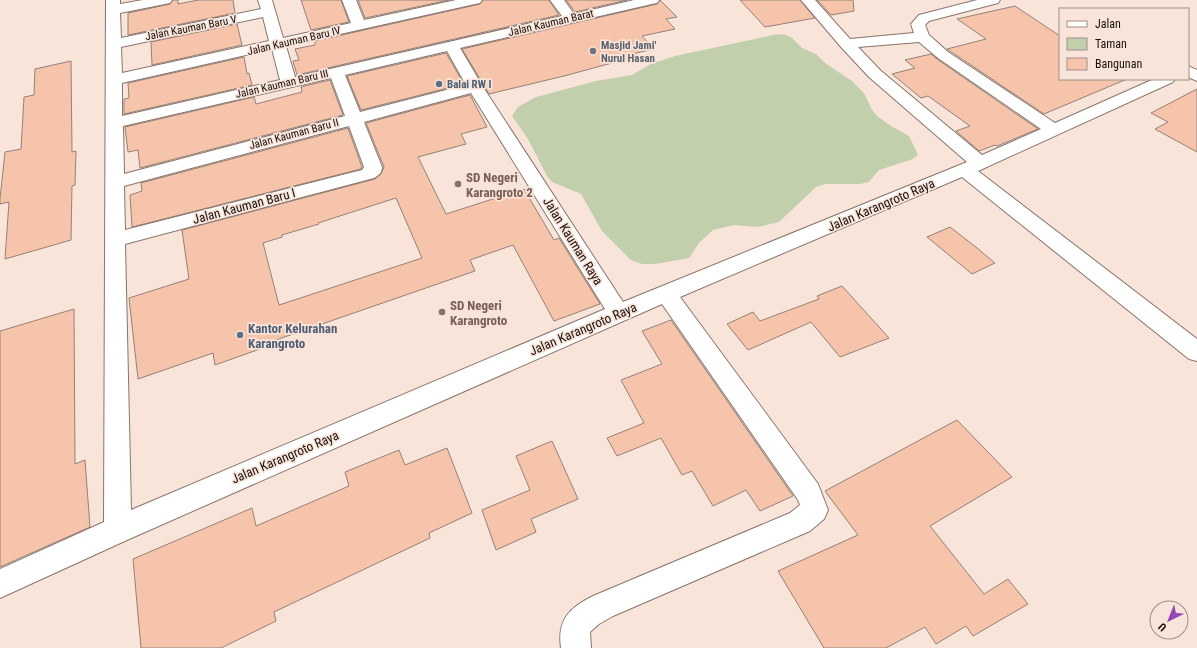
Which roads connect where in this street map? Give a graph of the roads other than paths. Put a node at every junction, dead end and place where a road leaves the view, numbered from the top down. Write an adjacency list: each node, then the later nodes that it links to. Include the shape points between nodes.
1 (165, 0): 8 (street)
2 (349, 0): 12 (street)
3 (475, 0): 10 (street, Jalan Kauman Baru IV)
4 (557, 0): 11 (street)
5 (652, 0): 11 (street, Jalan Kauman Barat)
6 (808, 0): 15 (street)
7 (993, 0): 13 (street, via 924,18 918,24)
8 (113, 5): 14 (street)
9 (267, 6): 14 (street, Jalan Kauman Baru V); 16 (street)
10 (418, 6): 12 (street, Jalan Kauman Baru IV)
11 (571, 18): 17 (street, Jalan Kauman Barat)
12 (359, 26): 16 (street, Jalan Kauman Baru IV)
13 (922, 37): 15 (street); 25 (street, via 972,76)
14 (113, 44): 19 (street)
15 (846, 44): 26 (street)
16 (278, 45): 19 (street, Jalan Kauman Baru IV); 21 (street)
17 (451, 46): 18 (street, Jalan Kauman Baru III); 22 (street, Jalan Kauman Raya)
18 (336, 72): 21 (street, Jalan Kauman Baru III); 23 (street)
19 (113, 80): 24 (street)
20 (1165, 80): 25 (street, Jalan Karangroto Raya)
21 (289, 83): 24 (street, Jalan Kauman Baru III)
22 (475, 87): 23 (street, Jalan Kauman Baru II); 30 (street, Jalan Kauman Raya)
23 (354, 119): 27 (street, Jalan Kauman Baru II); 28 (street, Jalan Kauman Baru I, via 373,171)
24 (113, 123): 27 (street)
25 (1054, 130): 26 (street, Jalan Karangroto Raya)
26 (972, 167): 29 (street, Jalan Karangroto Raya); 31 (street)
27 (114, 183): 28 (street)
28 (114, 240): 32 (street)
29 (666, 294): 30 (street, Jalan Karangroto Raya); 34 (street, via 809,493 815,510 800,522 592,612 575,627 573,635)
30 (619, 313): 32 (street, Jalan Karangroto Raya)
31 (1197, 352)
32 (117, 530): 33 (street, Jalan Karangroto Raya)
33 (0, 584)
34 (576, 648)

